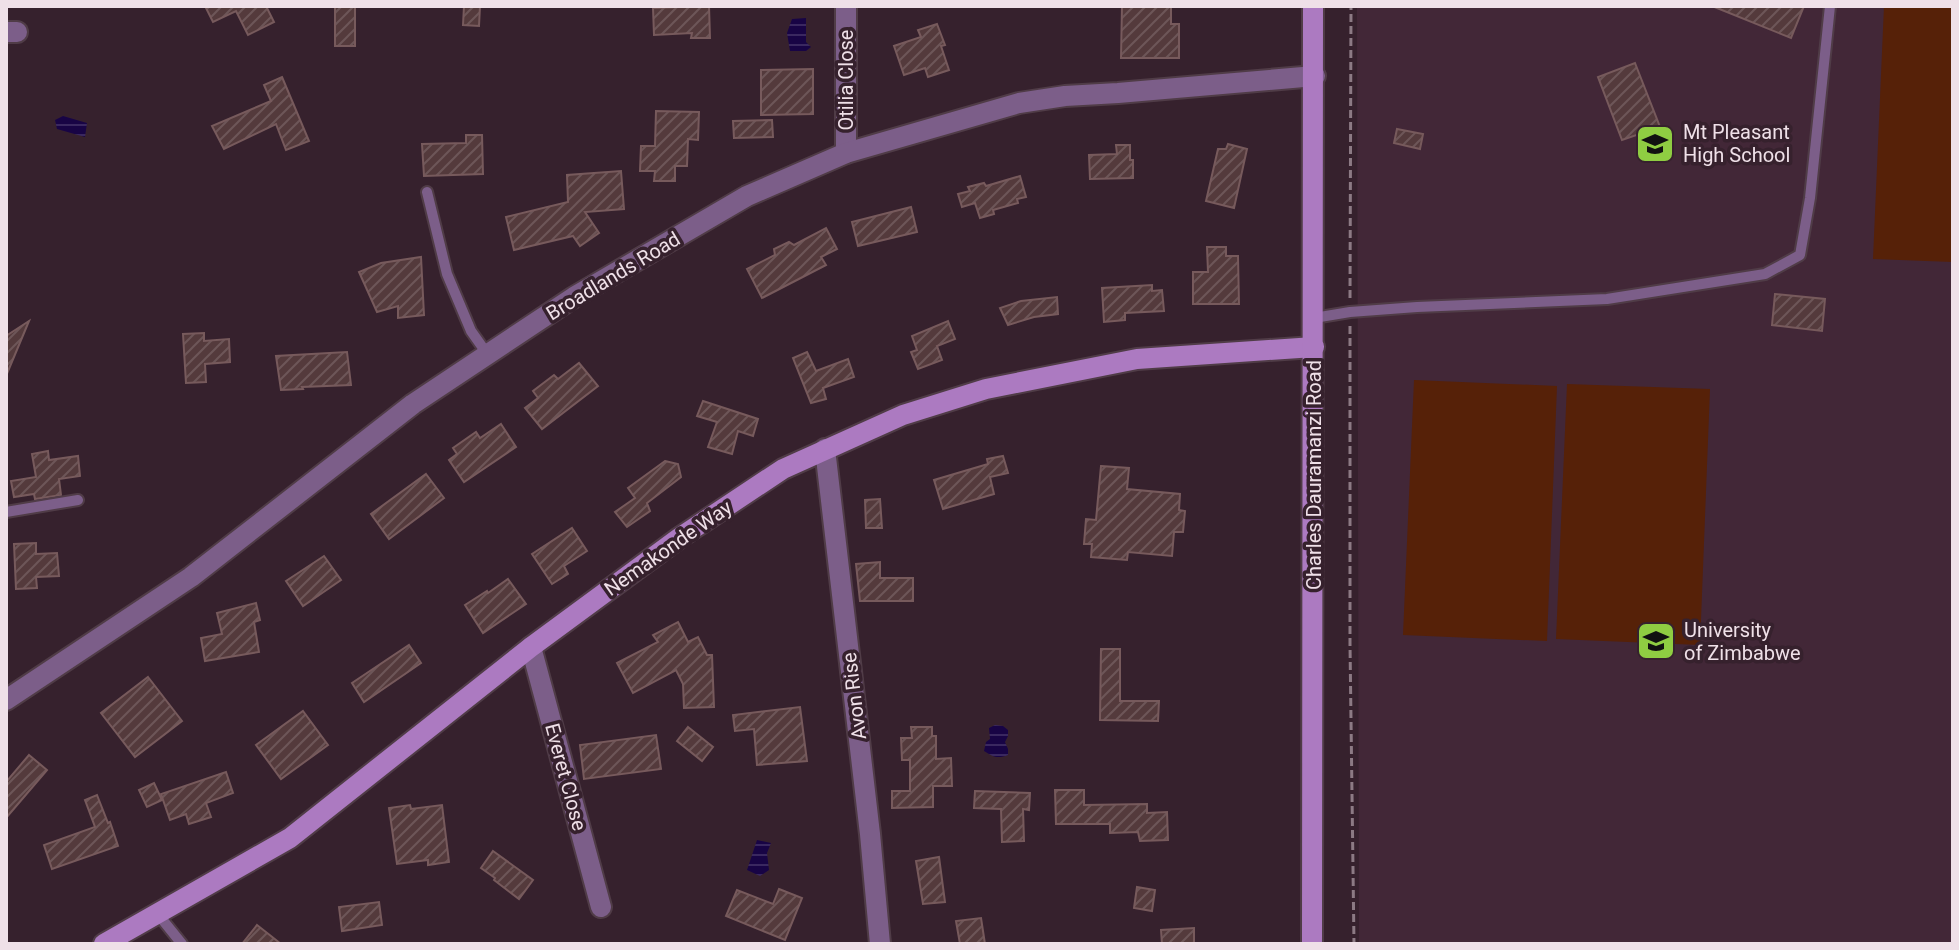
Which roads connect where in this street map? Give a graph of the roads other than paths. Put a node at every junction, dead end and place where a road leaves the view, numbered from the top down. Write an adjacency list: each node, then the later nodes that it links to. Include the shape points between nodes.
1 (846, 6): 5 (street, Otilia Close)
2 (1313, 6): 4 (street, Charles Dauramanzi Road)
3 (1830, 6): 7 (lane, via 1800,255 1765,274 1607,299 1417,307)
4 (1315, 76): 5 (street, Broadlands Road, via 1019,103); 7 (street, Charles Dauramanzi Road)
5 (846, 153): 9 (street, Broadlands Road, via 747,196 574,297)
6 (427, 192): 9 (lane, via 447,274 471,331)
7 (1314, 318): 8 (street, Charles Dauramanzi Road)
8 (1314, 347): 10 (street, Nemakonde Way, via 1137,359 986,389 903,415); 20 (street, Charles Dauramanzi Road)
9 (488, 355): 14 (street, Broadlands Road, via 413,404 191,577)
10 (825, 449): 13 (street, Nemakonde Way, via 783,469 679,538); 19 (street, Avon Rise)
11 (78, 500): 12 (lane)
12 (6, 512)
13 (531, 647): 15 (street, Everet Close); 16 (street, Nemakonde Way, via 290,838)
14 (6, 700)
15 (601, 907)
16 (157, 913): 17 (street, Nemakonde Way); 18 (lane)
17 (104, 944)
18 (182, 944)
19 (880, 944)
20 (1312, 944)

